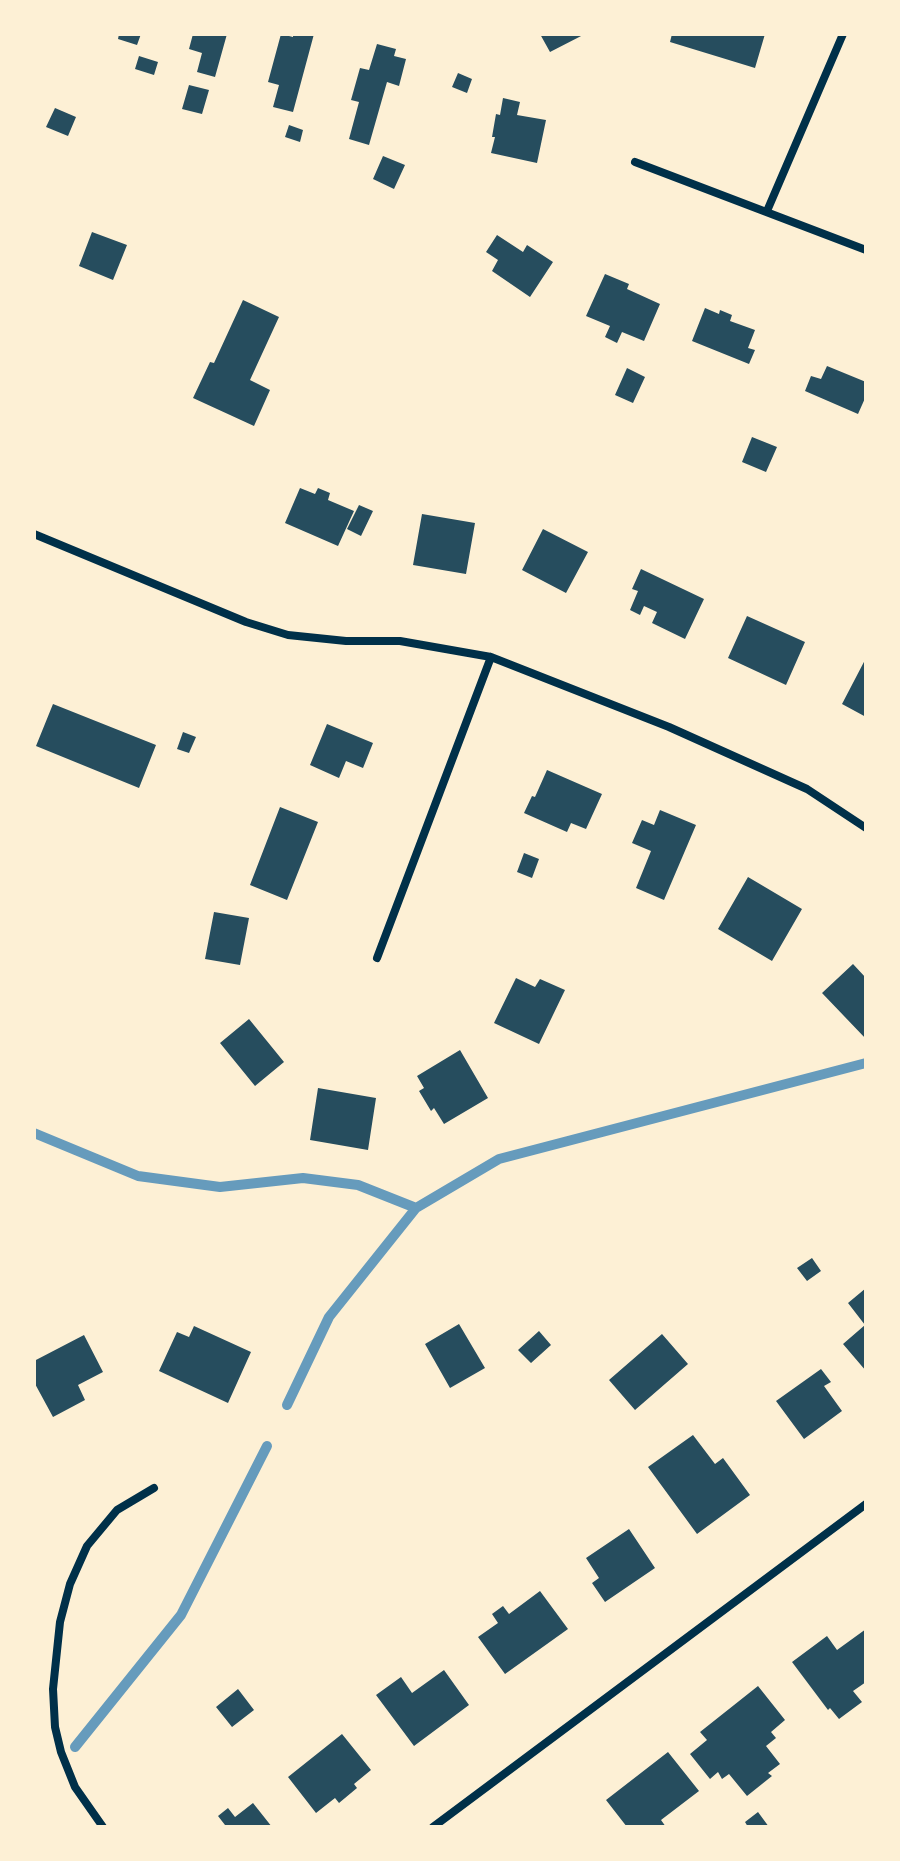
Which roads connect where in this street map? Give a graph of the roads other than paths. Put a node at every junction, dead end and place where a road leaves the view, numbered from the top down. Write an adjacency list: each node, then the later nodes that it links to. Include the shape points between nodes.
1 (843, 34): 3 (street)
2 (635, 162): 3 (street)
3 (767, 211): 4 (street)
4 (866, 250)
5 (34, 534): 6 (street, via 288,635 400,641)
6 (491, 657): 7 (street, via 669,727 807,789); 8 (street)
7 (866, 828)
8 (377, 958)
9 (154, 1488): 11 (street, via 117,1510 87,1546 60,1622 55,1727 75,1787)
10 (866, 1504): 12 (street)
11 (103, 1827)
12 (433, 1827)

